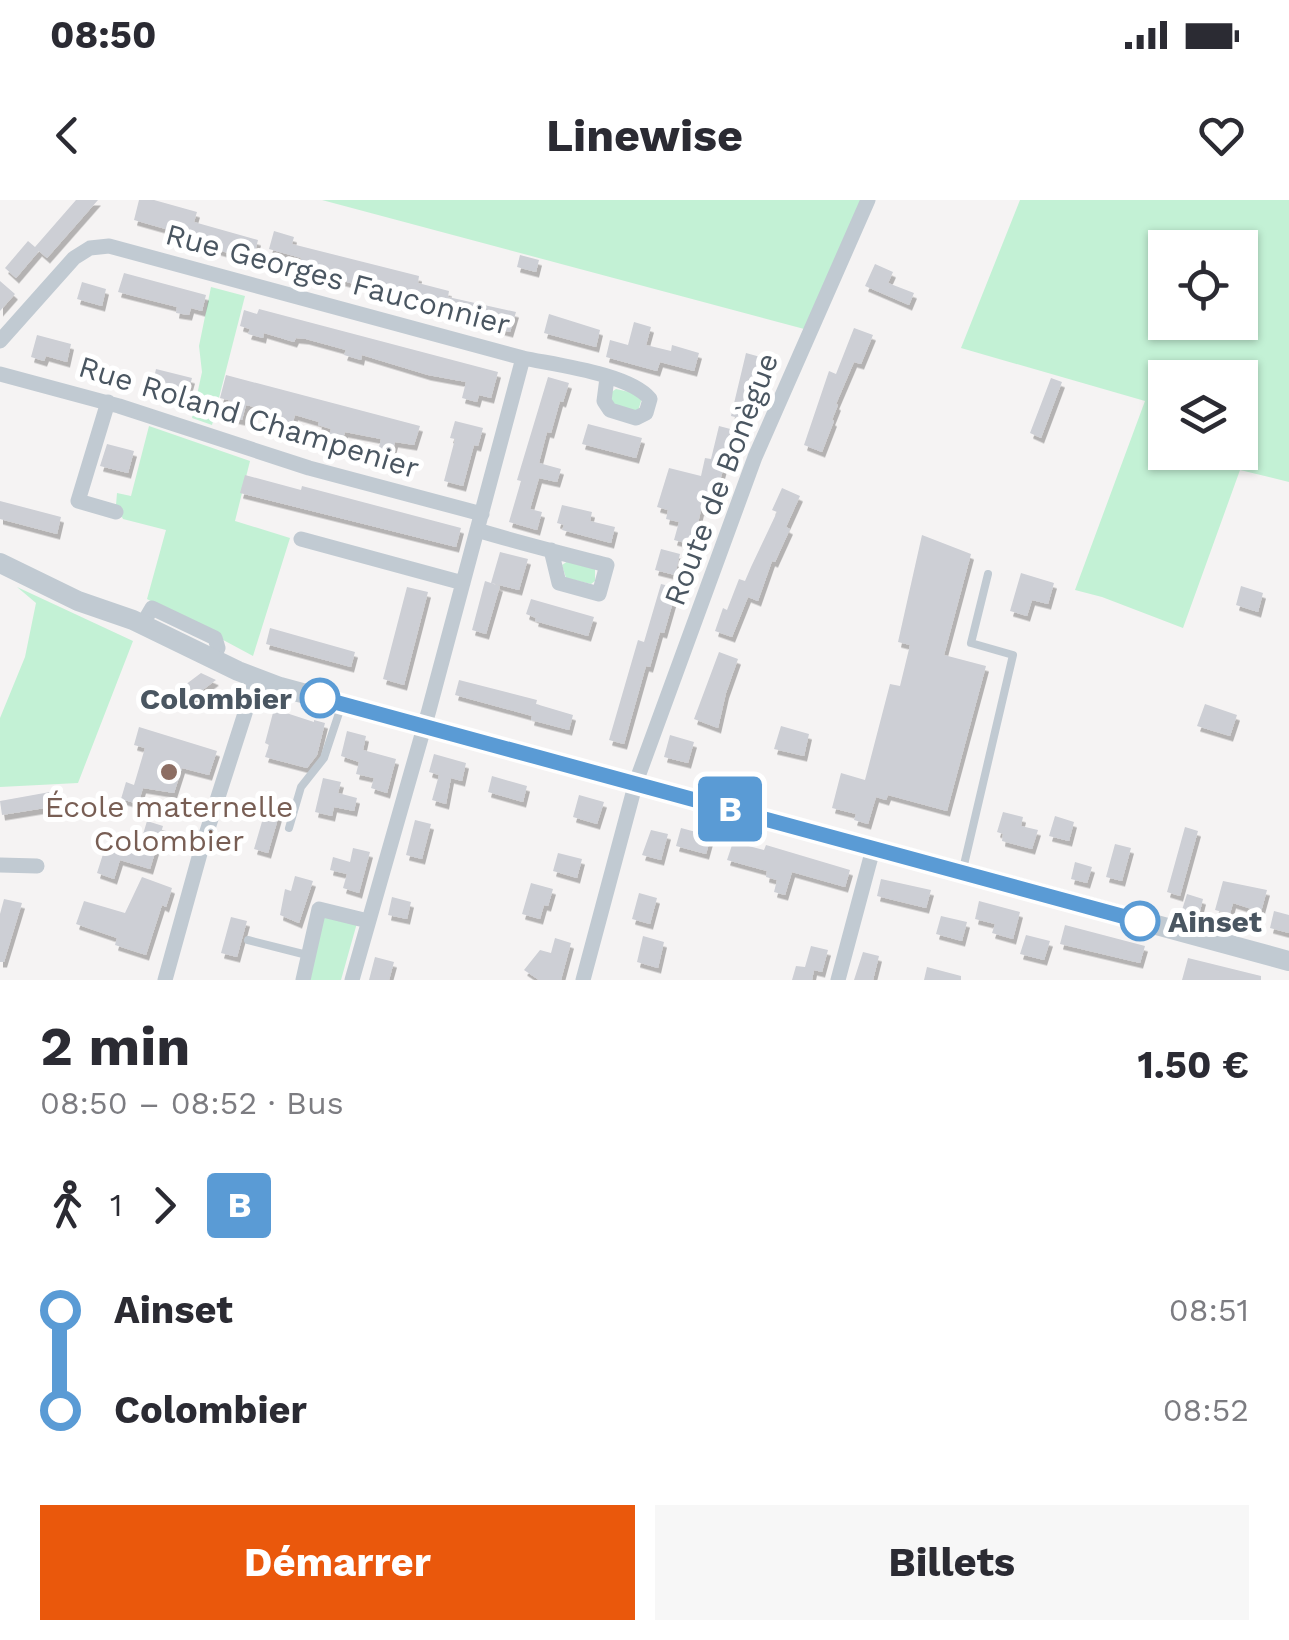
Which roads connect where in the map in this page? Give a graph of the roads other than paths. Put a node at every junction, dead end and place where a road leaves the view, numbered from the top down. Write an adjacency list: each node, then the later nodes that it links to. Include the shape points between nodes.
1 (868, 200): 18 (street, Route de Bonègue, via 755,457)
2 (0, 341): 3 (street, Rue Georges Fauconnier, via 74,258 109,246)
3 (523, 358): 5 (street, Rue Georges Fauconnier); 8 (street, Rue Georges Fauconnier)
4 (0, 374): 6 (street, Rue Roland Champenier)
5 (607, 378)
6 (108, 402): 7 (street, via 78,501); 8 (street, Rue Roland Champenier, via 308,468)
7 (116, 512)
8 (482, 514): 9 (street, Rue Georges Fauconnier)
9 (477, 530): 11 (street); 14 (street, Rue Georges Fauconnier)
10 (301, 539): 14 (street)
11 (551, 550)
12 (0, 563): 15 (street)
13 (988, 574): 23 (lane, via 971,643 1014,655)
14 (463, 583): 17 (street, Rue Georges Fauconnier)
15 (256, 679): 16 (street); 28 (street)
16 (342, 704): 17 (street); 19 (lane, via 324,758 301,786)
17 (425, 726): 18 (street); 24 (street, Rue Georges Fauconnier)
18 (636, 782): 20 (street); 31 (street, Route de Bonègue)
19 (288, 828)
20 (872, 849): 23 (street); 32 (street)
21 (0, 865): 22 (street)
22 (37, 866)
23 (962, 873): 27 (street)
24 (368, 922): 26 (street, via 320,908); 30 (street, Rue Georges Fauconnier)
25 (248, 940): 26 (lane)
26 (308, 956): 29 (street)
27 (1289, 961)
28 (165, 980)
29 (302, 980)
30 (352, 980)
31 (583, 980)
32 (838, 980)

